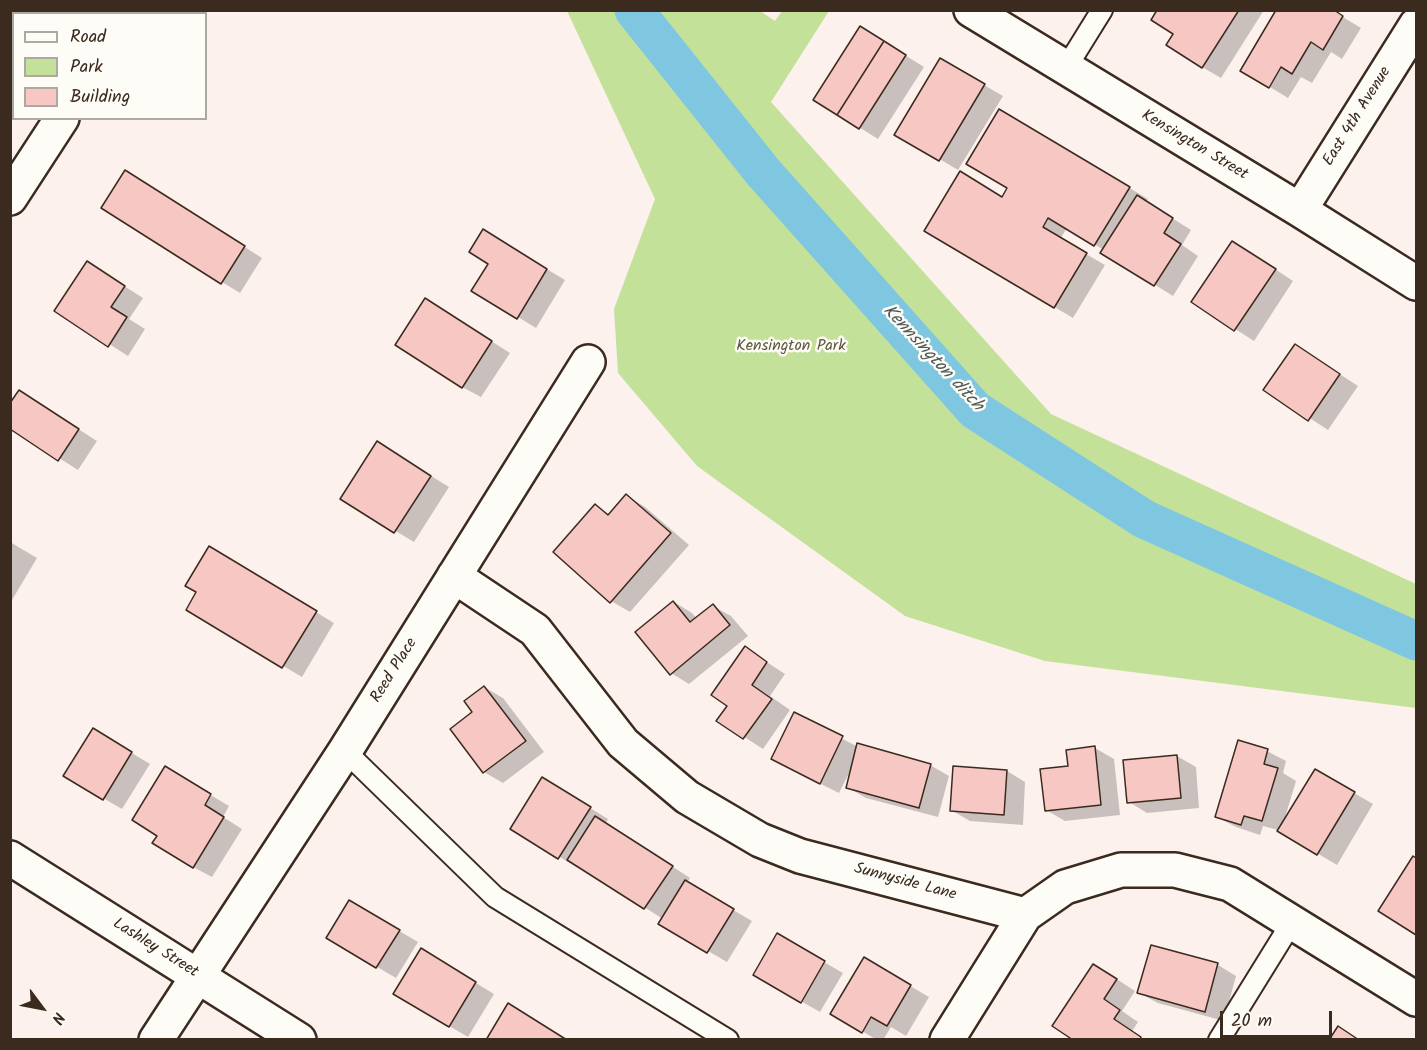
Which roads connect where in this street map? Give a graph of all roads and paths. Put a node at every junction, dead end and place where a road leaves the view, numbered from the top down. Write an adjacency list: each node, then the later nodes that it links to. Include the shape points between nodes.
1 (971, 10): 4 (street, Kensington Street)
2 (1102, 10): 4 (lane)
3 (1416, 25): 7 (street, East 4th Avenue)
4 (1066, 68): 7 (street, Kensington Street)
5 (61, 120): 6 (street)
6 (10, 198)
7 (1300, 210): 8 (street, Kensington Street)
8 (1416, 283)
9 (588, 362): 10 (street, Reed Place)
10 (454, 576): 11 (street, Reed Place); 13 (street, Sunnyside Lane, via 535,630 623,742 687,797 760,840 800,856)
11 (345, 751): 15 (street, Reed Place); 19 (lane, via 495,897)
12 (10, 858): 15 (street, Lashley Street)
13 (1025, 915): 14 (street, via 1065,887 1121,870 1175,870 1230,885); 20 (street)
14 (1292, 922): 16 (street); 21 (lane)
15 (198, 977): 17 (street); 18 (street, Lashley Street)
16 (1416, 999)
17 (156, 1040)
18 (299, 1040)
19 (728, 1040)
20 (947, 1040)
21 (1219, 1040)

